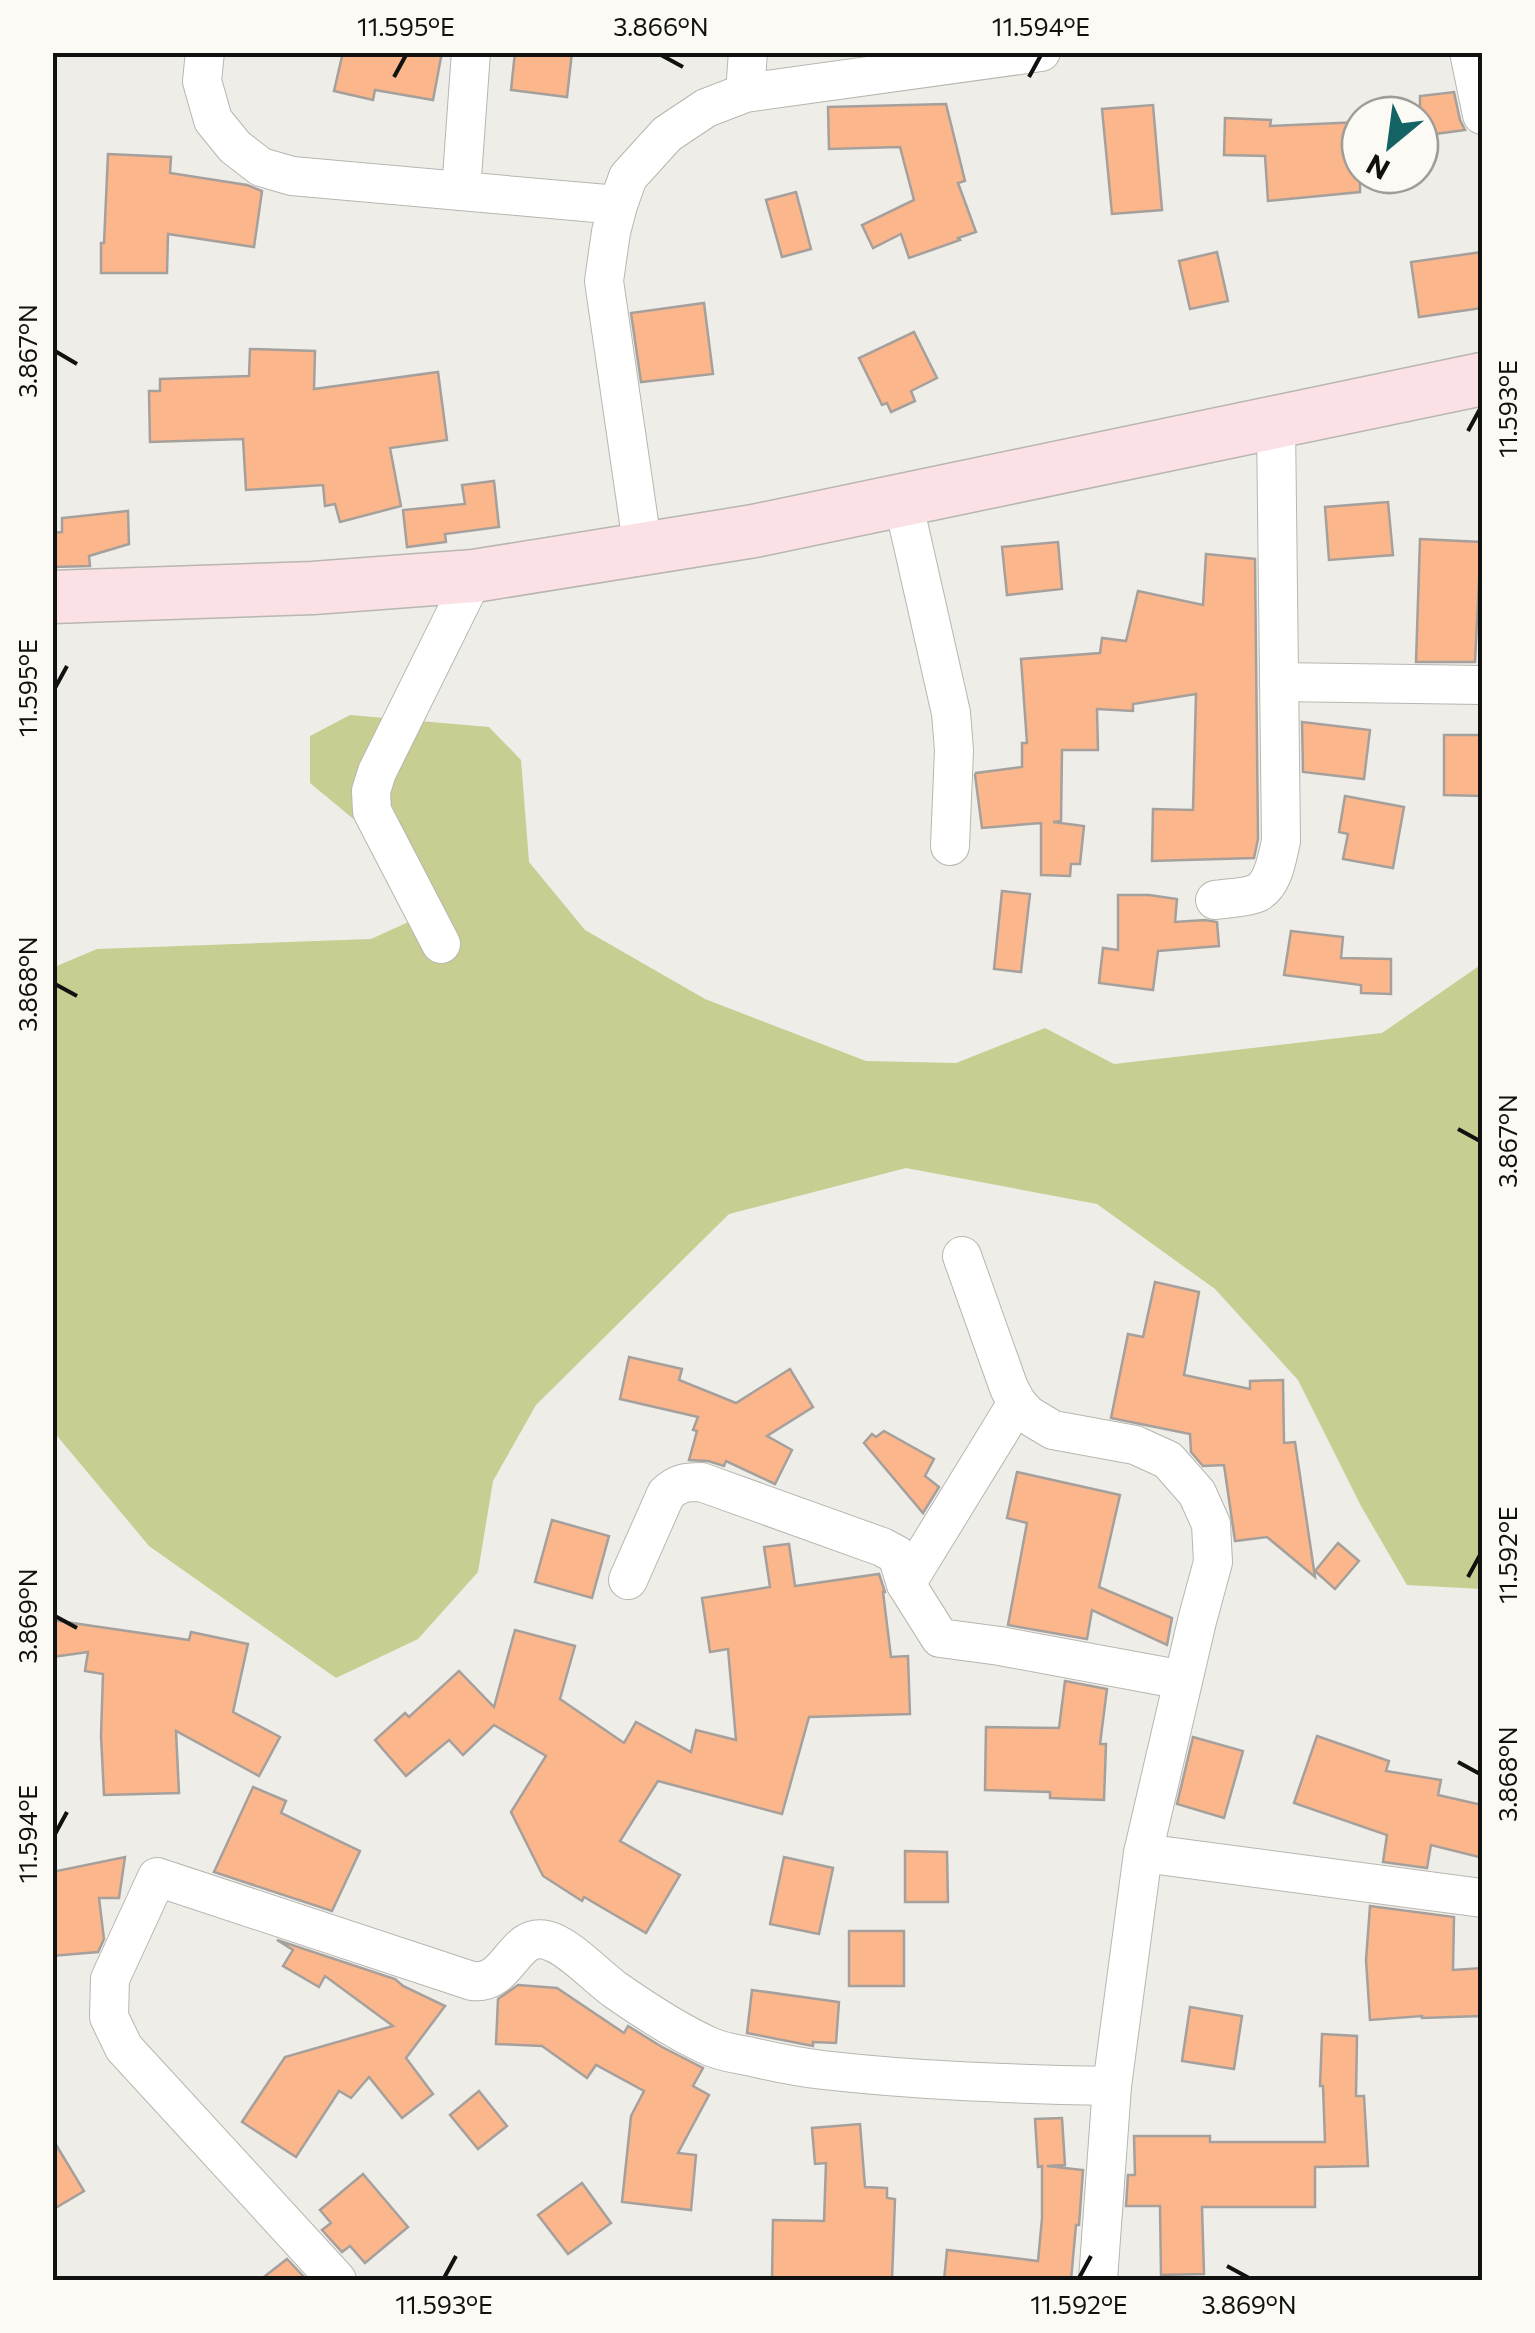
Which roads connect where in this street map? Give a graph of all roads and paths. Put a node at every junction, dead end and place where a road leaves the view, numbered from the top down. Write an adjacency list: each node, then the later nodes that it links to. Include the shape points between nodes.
1 (205, 52): 8 (street, via 202,81 213,120 260,167 292,176)
2 (471, 52): 8 (street)
3 (748, 52): 6 (street)
4 (1041, 52): 6 (street)
5 (1470, 52): 7 (street)
6 (745, 94): 9 (street, via 706,108 667,134 628,177)
7 (1482, 116)
8 (460, 191): 9 (street)
9 (618, 205): 13 (street, via 604,282)
10 (1482, 379): 11 (street)
11 (1276, 423): 12 (street); 16 (street)
12 (902, 500): 13 (street); 18 (street, via 951,713)
13 (643, 550): 14 (street)
14 (474, 576): 15 (street); 20 (street, via 370,791 372,811)
15 (52, 597)
16 (1279, 682): 17 (street); 19 (street, via 1281,841 1275,869 1257,893)
17 (1482, 685)
18 (950, 846)
19 (1215, 900)
20 (441, 944)
21 (962, 1256): 22 (street)
22 (1017, 1403): 24 (street); 25 (street, via 1052,1430 1135,1445 1168,1460 1197,1493 1212,1524 1213,1562)
23 (628, 1580): 24 (street, via 666,1494 675,1485 701,1482 882,1547 897,1555)
24 (906, 1584): 25 (street, via 940,1638)
25 (1184, 1680): 26 (street)
26 (1143, 1853): 27 (street); 28 (street)
27 (1482, 1898)
28 (1112, 2086): 29 (street, via 996,2084 791,2066 714,2049 548,1940 523,1945 492,1980 472,1981 157,1877 110,1979 109,2017 124,2048); 30 (street)
29 (336, 2280)
30 (1098, 2280)

